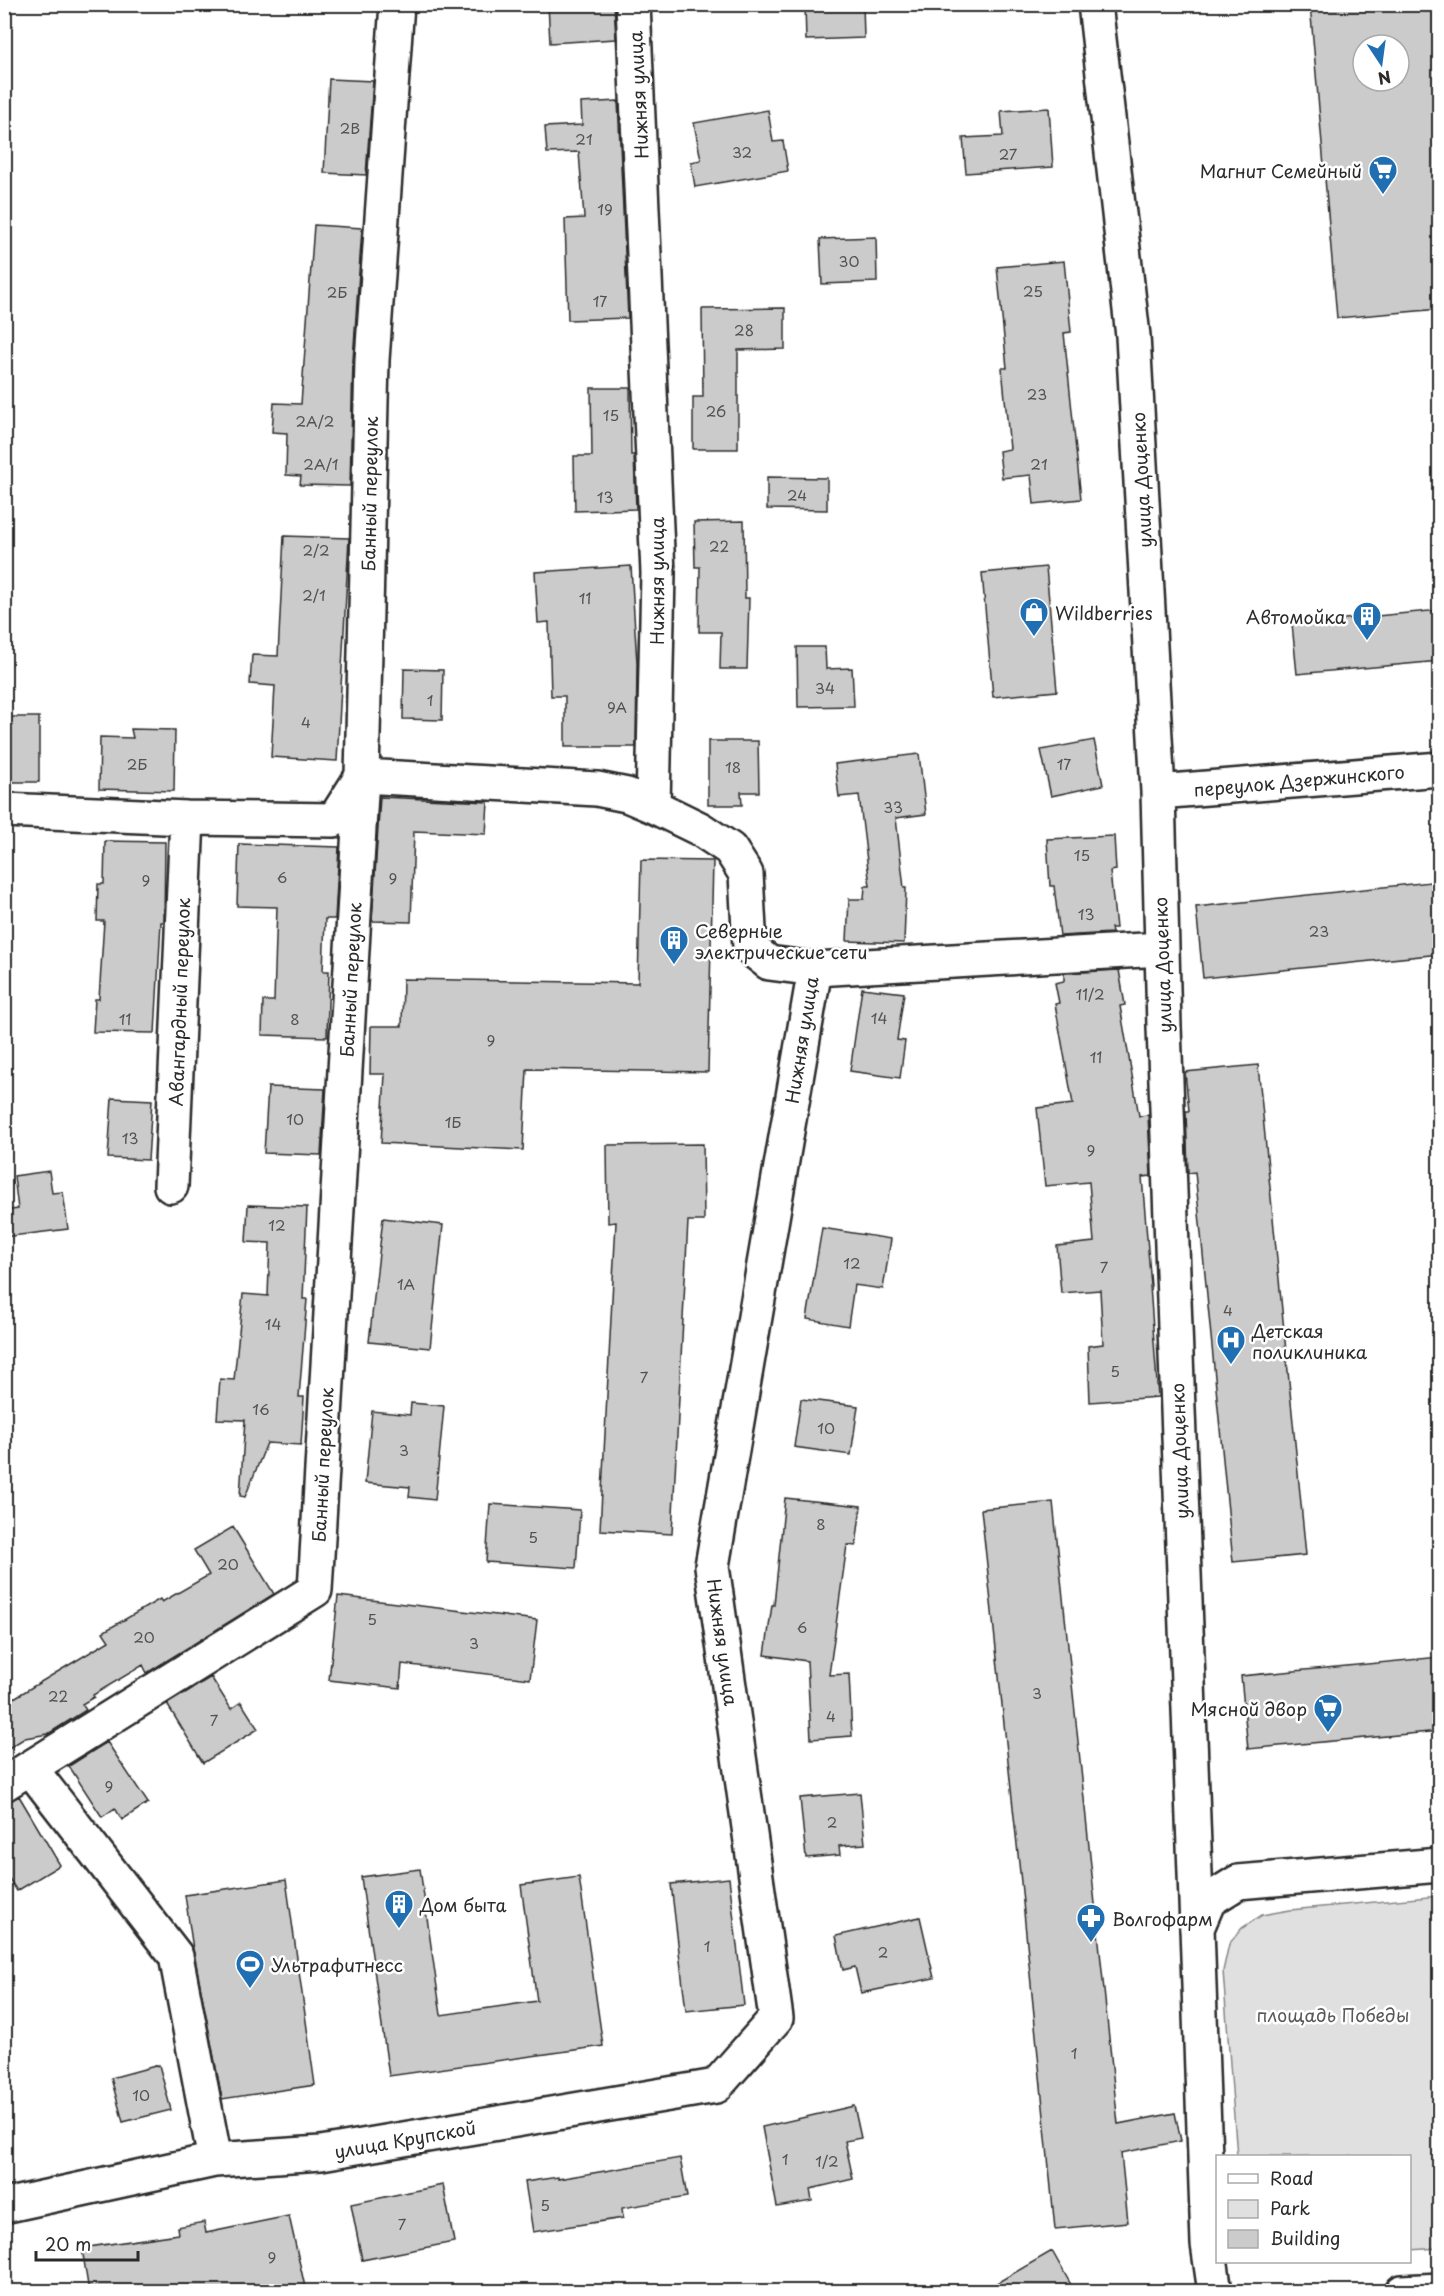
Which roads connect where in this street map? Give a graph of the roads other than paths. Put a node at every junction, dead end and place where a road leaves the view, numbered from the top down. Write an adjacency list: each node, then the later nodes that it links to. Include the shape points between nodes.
1 (397, 4): 5 (street, Банный переулок, via 372,360)
2 (633, 4): 7 (street, Нижняя улица, via 657,573)
3 (1095, 4): 6 (street, улица Доценко, via 1133,336)
4 (1440, 769): 6 (street, переулок Дзержинского)
5 (362, 776): 7 (street, via 597,789); 9 (street, via 334,820); 13 (street, Банный переулок, via 315,1590)
6 (1158, 792): 10 (street, улица Доценко)
7 (654, 806): 11 (street, Нижняя улица, via 730,849 746,874 750,948 770,963)
8 (4, 810): 9 (street)
9 (187, 818): 12 (street, Авангардный переулок)
10 (1161, 949): 11 (street); 15 (street, улица Доценко)
11 (815, 969): 16 (street, Нижняя улица, via 712,1566)
12 (171, 1186)
13 (18, 1777): 17 (street, via 176,1956)
14 (1440, 1865): 15 (street, via 1238,1882 1209,1900)
15 (1197, 1928): 20 (street, via 1208,2244)
16 (776, 2018): 17 (street, улица Крупской, via 716,2086 321,2153)
17 (215, 2160): 18 (street, улица Крупской)
18 (4, 2206)
19 (1440, 2290): 21 (street)
20 (1215, 2292)
21 (1401, 2292)

